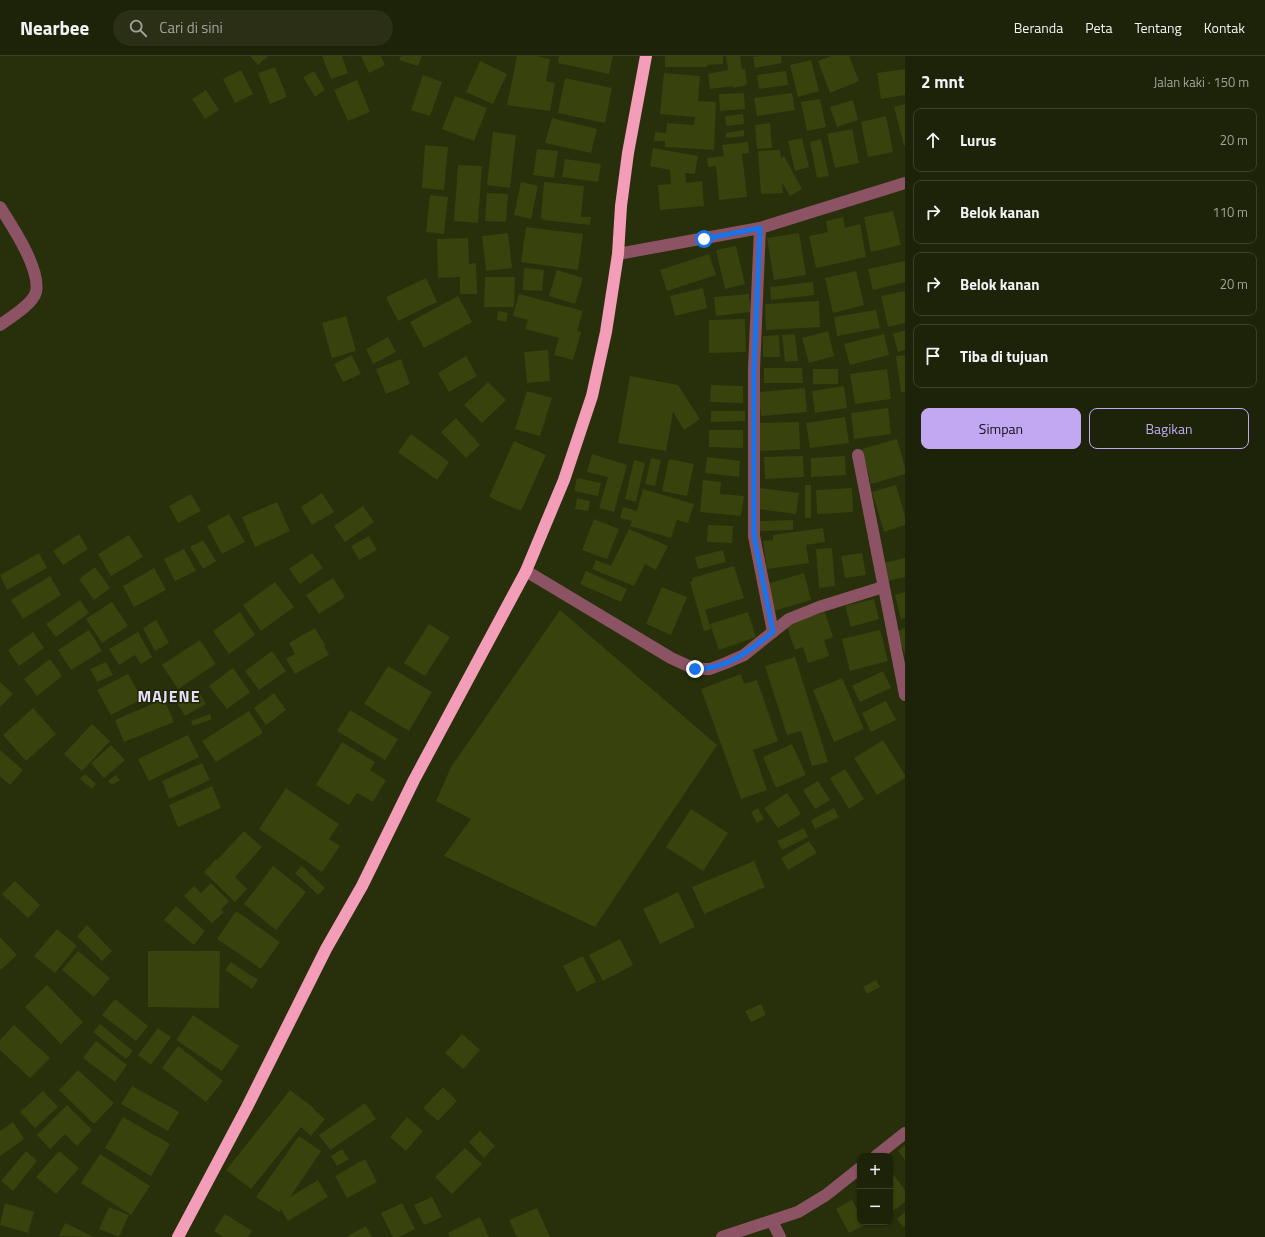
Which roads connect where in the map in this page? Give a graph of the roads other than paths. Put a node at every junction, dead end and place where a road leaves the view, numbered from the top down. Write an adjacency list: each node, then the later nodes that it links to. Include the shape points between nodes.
1 (646, 56): 5 (highway, via 628,153)
2 (905, 183): 4 (street)
3 (0, 207): 6 (street, via 35,272 36,292 26,306)
4 (760, 228): 5 (street); 10 (street, via 754,369 754,536)
5 (618, 254): 8 (highway, via 606,332 592,396 564,480)
6 (0, 325)
7 (858, 455): 9 (street)
8 (526, 571): 10 (street, via 672,658 695,669 710,669 744,655); 16 (highway, via 414,780 362,886 326,949)
9 (883, 587): 10 (street, via 789,619); 11 (street)
10 (773, 632)
11 (905, 696)
12 (905, 1133): 13 (street)
13 (880, 1153)
14 (857, 1170): 15 (street, via 826,1195 798,1212)
15 (772, 1221): 17 (street); 18 (street)
16 (178, 1237)
17 (722, 1237)
18 (780, 1237)

